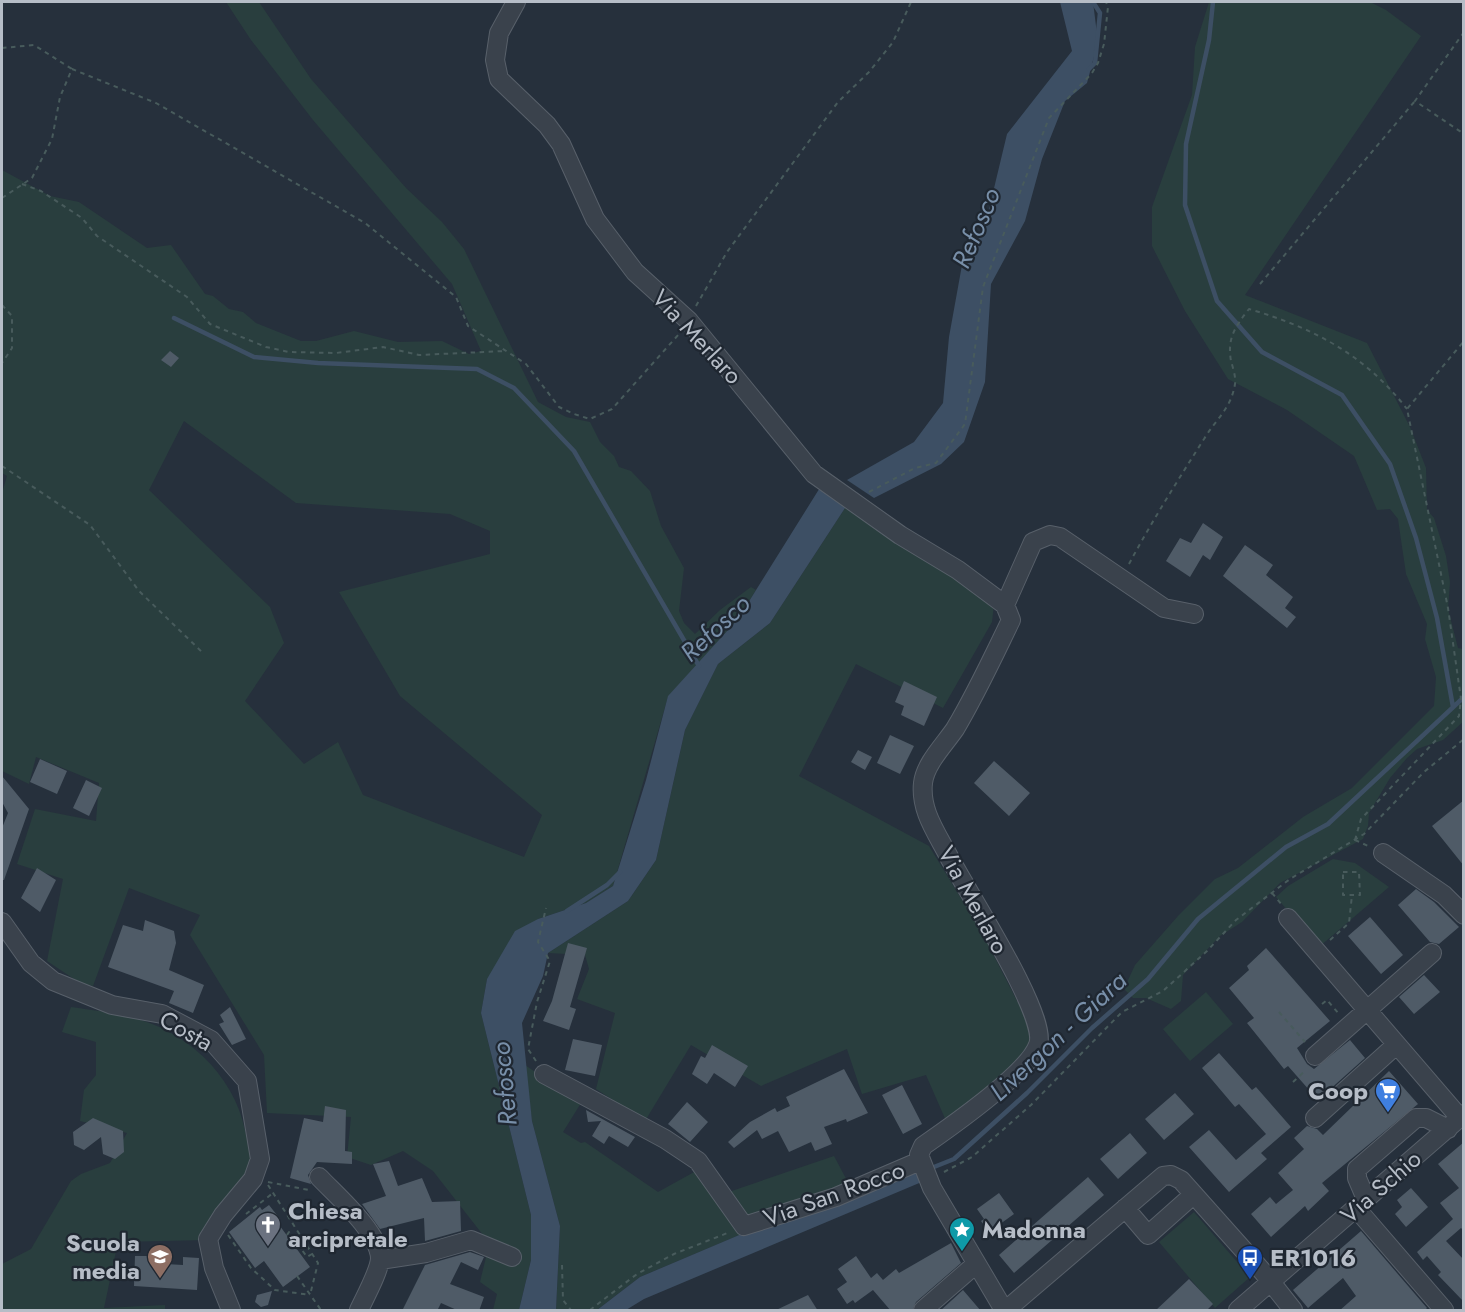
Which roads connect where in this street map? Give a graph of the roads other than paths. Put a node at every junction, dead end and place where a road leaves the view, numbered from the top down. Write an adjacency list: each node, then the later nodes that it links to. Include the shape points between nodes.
1 (516, 2): 2 (street, Via Merlaro, via 499,33 495,60 499,79 561,144 595,219 635,272 689,321 814,474)
2 (1005, 605): 3 (street, Via Merlaro, via 1034,542 1050,535 1060,537 1164,608); 15 (street, Via Merlaro, via 1011,621 923,781 923,806 994,934 1040,1036 1030,1059 979,1106 923,1146 919,1150)
3 (1194, 614)
4 (1383, 853): 5 (street, via 1444,895)
5 (1464, 915)
6 (1288, 918): 9 (street)
7 (2, 922): 25 (street, Costa, via 31,963 53,981 112,1005 162,1014 211,1040 246,1081 260,1159 253,1179 222,1215 208,1239 214,1268)
8 (1432, 953): 9 (street)
9 (1367, 1010): 10 (street); 11 (street)
10 (1396, 1045): 13 (street); 14 (street)
11 (1316, 1055)
12 (544, 1074): 15 (street, Via San Rocco, via 698,1161 744,1226 836,1197)
13 (1315, 1118)
14 (1457, 1120): 18 (street, Via Schio); 18 (street, via 1416,1118 1357,1169)
15 (920, 1161): 22 (street, Via San Rocco)
16 (322, 1181): 21 (street, via 359,1218 377,1246)
17 (1193, 1195): 19 (street, via 1181,1180 1163,1176); 19 (street, via 1148,1235); 23 (street)
18 (1361, 1204): 23 (street, Via Schio); 30 (street)
19 (1125, 1208): 24 (street)
20 (513, 1257): 21 (street, via 471,1240 426,1253)
21 (380, 1260): 26 (street)
22 (975, 1264): 24 (street, Via San Rocco); 27 (street)
23 (1271, 1282): 28 (street, Via Schio); 29 (street)
24 (1003, 1310)
25 (231, 1311)
26 (359, 1311)
27 (923, 1311)
28 (1238, 1311)
29 (1293, 1311)
30 (1444, 1311)

